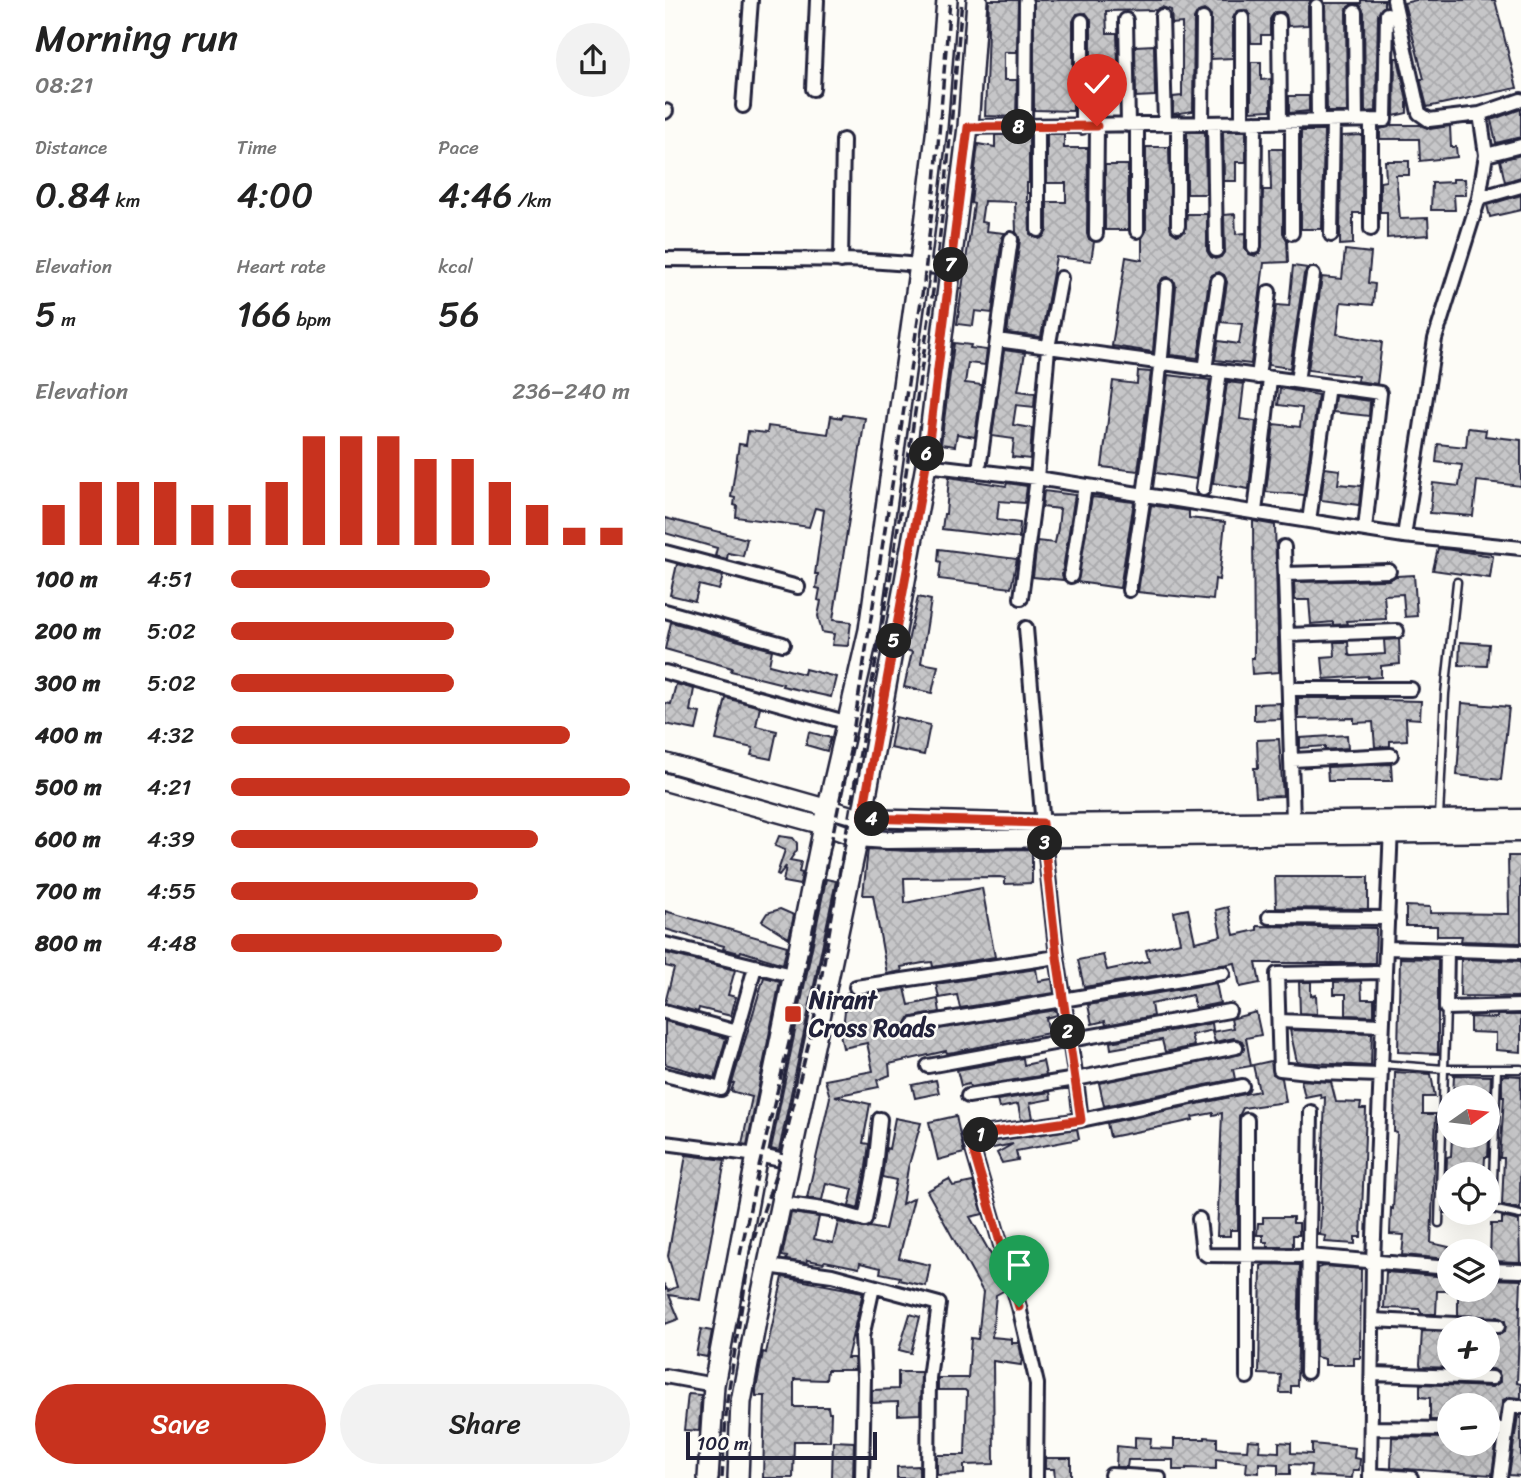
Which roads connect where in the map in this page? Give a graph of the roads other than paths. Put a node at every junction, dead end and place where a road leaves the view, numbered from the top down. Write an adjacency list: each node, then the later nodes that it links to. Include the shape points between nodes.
1 (751, 0): 18 (street)
2 (817, 0): 16 (street)
3 (947, 0): 50 (main road)
4 (977, 0): 30 (main road)
5 (1394, 0): 19 (street, via 1419,113 1429,120)
6 (1026, 2): 31 (street)
7 (1317, 6): 23 (street)
8 (1355, 12): 20 (street)
9 (1387, 14): 21 (street, via 1385,120)
10 (1162, 16): 26 (street)
11 (1242, 18): 25 (street)
12 (1126, 19): 28 (street)
13 (1203, 19): 27 (street)
14 (1279, 20): 22 (street)
15 (1082, 22): 32 (street)
16 (813, 89)
17 (1521, 100): 19 (street)
18 (743, 106)
19 (1480, 114): 35 (street)
20 (1356, 120): 21 (street); 24 (street)
21 (1371, 120): 39 (street)
22 (1286, 121): 23 (street); 25 (street); 42 (street)
23 (1318, 121): 24 (street)
24 (1333, 121): 44 (street)
25 (1249, 122): 27 (street); 46 (street)
26 (1172, 123): 27 (street); 28 (street); 38 (street)
27 (1208, 123): 47 (street)
28 (1132, 125): 29 (street); 41 (street)
29 (1097, 126): 32 (street); 43 (street)
30 (968, 127): 31 (street); 51 (main road)
31 (1032, 127): 32 (street); 40 (street)
32 (1082, 127)
33 (843, 140): 49 (street)
34 (1521, 146): 35 (street)
35 (1486, 155): 37 (street)
36 (1521, 186): 37 (street)
37 (1479, 198): 74 (street, via 1435,339)
38 (1178, 226)
39 (1371, 229)
40 (1038, 230)
41 (1137, 230)
42 (1291, 233)
43 (1096, 234)
44 (1331, 235)
45 (1011, 239): 57 (street)
46 (1254, 247)
47 (1216, 250)
48 (665, 259): 49 (street)
49 (841, 261): 50 (street)
50 (920, 264): 51 (street); 93 (main road, via 869,630)
51 (950, 269): 66 (main road)
52 (1313, 275): 63 (street)
53 (1061, 278): 58 (street)
54 (1218, 281): 60 (street)
55 (1167, 286): 59 (street)
56 (1269, 292): 62 (street)
57 (997, 340): 58 (street); 65 (street)
58 (1048, 348): 59 (street); 67 (street)
59 (1162, 365): 60 (street); 70 (street)
60 (1205, 370): 61 (street)
61 (1220, 372): 62 (street); 69 (street)
62 (1264, 378): 63 (street); 71 (street)
63 (1297, 381): 64 (street)
64 (1328, 386): 72 (street); 73 (street, via 1380,393)
65 (980, 462)
66 (926, 465): 67 (street); 99 (main road)
67 (1037, 478): 68 (street); 84 (street)
68 (1085, 486): 70 (street); 80 (street)
69 (1203, 489)
70 (1145, 495): 71 (street); 83 (street)
71 (1255, 512): 72 (street)
72 (1309, 521): 73 (street)
73 (1365, 529): 74 (street)
74 (1404, 536): 76 (street)
75 (1284, 547): 79 (street)
76 (1521, 548)
77 (665, 552): 82 (street)
78 (1389, 571): 79 (street)
79 (1285, 574): 88 (street)
80 (1071, 576)
81 (1457, 582): 101 (lane)
82 (797, 587)
83 (1129, 590)
84 (1021, 598)
85 (665, 611): 89 (street)
86 (1026, 628): 104 (street)
87 (1397, 631): 88 (street)
88 (1287, 635): 91 (street)
89 (783, 644)
90 (665, 672): 93 (street)
91 (1290, 689): 92 (street); 95 (street)
92 (1411, 690)
93 (849, 723): 98 (main road)
94 (1391, 755): 95 (street)
95 (1292, 760): 102 (street)
96 (665, 762): 98 (street)
97 (665, 782): 98 (street)
98 (826, 817): 99 (street); 106 (street); 117 (main road)
99 (862, 818): 104 (street); 106 (main road)
100 (1521, 818): 101 (street)
101 (1439, 819): 103 (street)
102 (1293, 820): 103 (street); 104 (street)
103 (1391, 827): 104 (street); 105 (street); 108 (street)
104 (1043, 831): 106 (street); 113 (street)
105 (1521, 833)
106 (857, 838): 145 (main road)
107 (1269, 917): 108 (street)
108 (1388, 918): 110 (street)
109 (665, 944): 114 (street)
110 (1387, 948): 111 (street); 115 (street)
111 (1447, 948): 112 (street); 121 (street)
112 (1521, 952)
113 (1057, 957): 118 (street); 119 (street)
114 (755, 967): 117 (street); 127 (street)
115 (1384, 972): 124 (street, via 1277,974); 126 (street)
116 (1223, 973): 119 (street)
117 (795, 976): 144 (main road)
118 (856, 987)
119 (1065, 1000): 125 (street); 128 (street)
120 (1521, 1006): 121 (street)
121 (1446, 1008): 131 (lane)
122 (1229, 1011): 128 (street)
123 (665, 1012): 127 (street)
124 (1279, 1021): 126 (street); 134 (street, via 1280,1069 1318,1073)
125 (914, 1025)
126 (1382, 1025): 134 (street)
127 (737, 1032): 135 (street, via 721,1089)
128 (1069, 1040): 130 (street); 136 (street)
129 (1236, 1047): 136 (street)
130 (927, 1066)
131 (1444, 1069): 132 (lane); 134 (lane); 146 (lane)
132 (1497, 1069): 133 (lane); 148 (lane, via 1492,1209)
133 (1521, 1069)
134 (1380, 1070): 152 (street)
135 (665, 1075)
136 (1076, 1079): 138 (street); 141 (street)
137 (1242, 1086): 141 (street)
138 (968, 1096)
139 (1311, 1112): 150 (street)
140 (880, 1119): 147 (street, via 865,1220)
141 (1081, 1120): 177 (street, via 969,1136 1037,1384)
142 (1247, 1120): 151 (street)
143 (665, 1143): 144 (street)
144 (757, 1156): 145 (street); 165 (main road)
145 (789, 1162): 147 (main road)
146 (1441, 1162)
147 (781, 1203): 153 (main road)
148 (1520, 1214)
149 (1199, 1219): 151 (street, via 1203,1252)
150 (1309, 1256): 151 (street); 152 (street); 160 (street)
151 (1247, 1257): 164 (street)
152 (1373, 1261): 154 (street); 158 (street)
153 (768, 1266): 157 (street); 174 (main road, via 741,1402)
154 (1437, 1267)
155 (1500, 1270): 156 (street)
156 (1521, 1271)
157 (873, 1286): 175 (street, via 862,1337); 176 (street, via 939,1304 929,1378)
158 (1373, 1320): 159 (street); 161 (street)
159 (1437, 1323)
160 (1307, 1371)
161 (1373, 1374): 163 (street); 167 (street)
162 (665, 1376): 165 (street)
163 (1437, 1376)
164 (1247, 1377)
165 (714, 1385): 173 (main road)
166 (1521, 1407): 170 (street, via 1510,1406)
167 (1371, 1428): 168 (street); 172 (street)
168 (1437, 1429)
169 (1500, 1429): 170 (street)
170 (1505, 1429): 180 (street)
171 (1111, 1475): 178 (street)
172 (1370, 1476): 179 (street)
173 (708, 1478)
174 (739, 1478)
175 (862, 1478)
176 (928, 1478)
177 (1036, 1478)
178 (1159, 1478)
179 (1411, 1478)
180 (1500, 1478)

